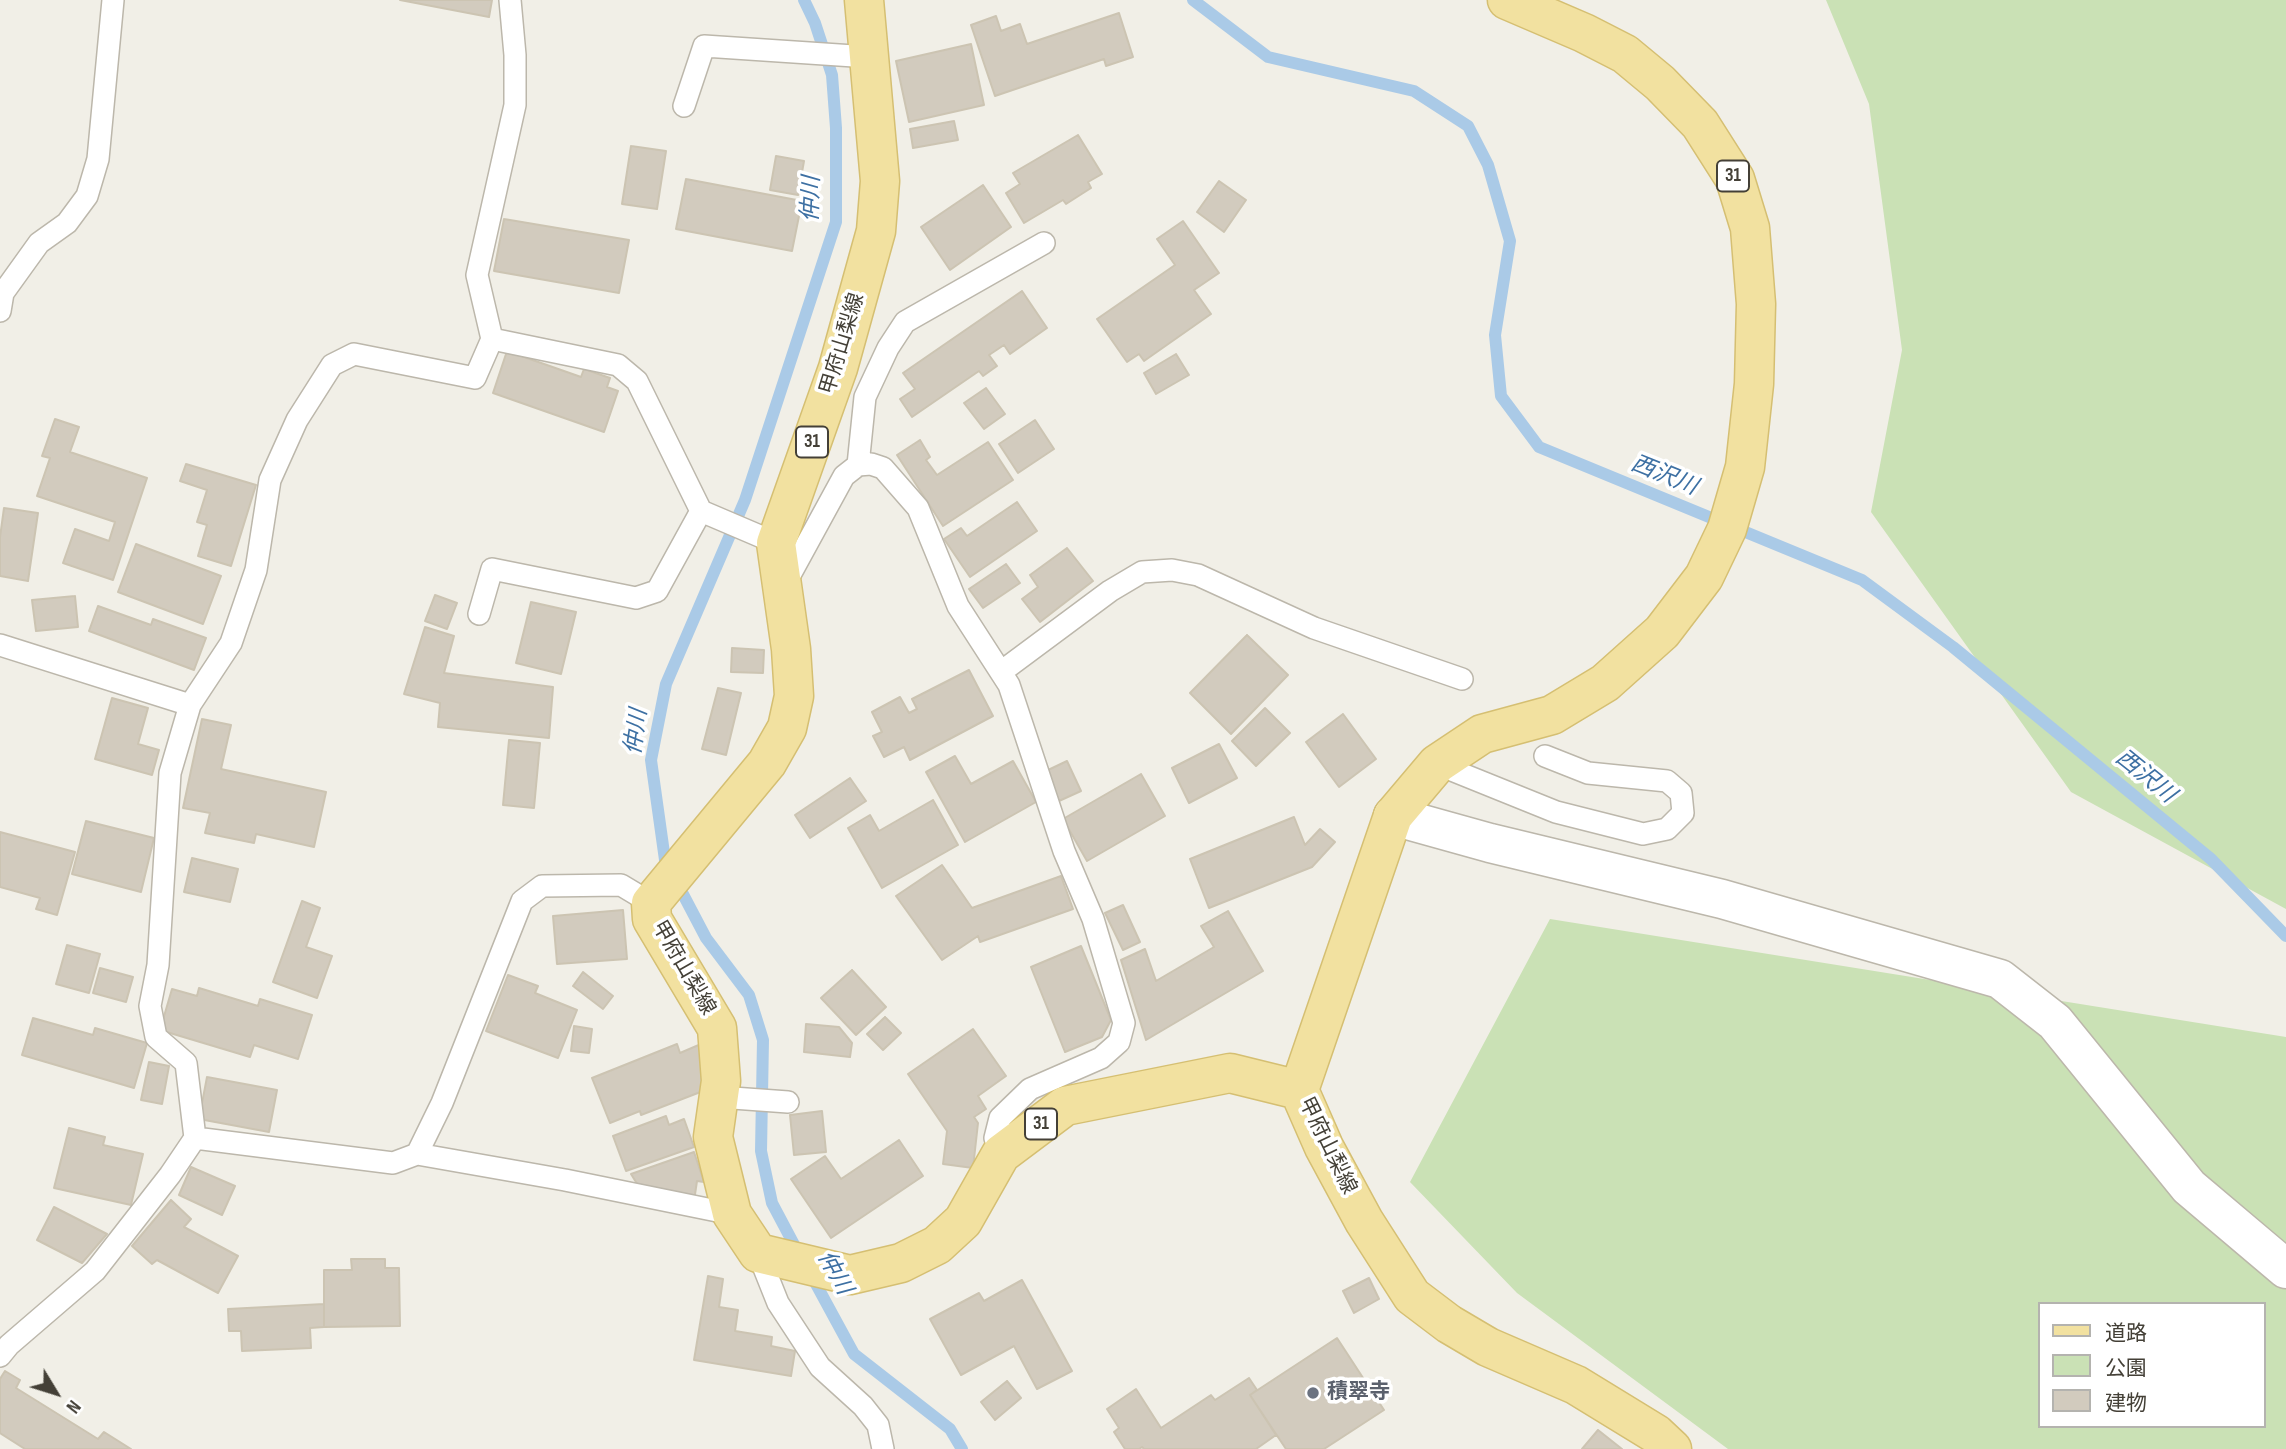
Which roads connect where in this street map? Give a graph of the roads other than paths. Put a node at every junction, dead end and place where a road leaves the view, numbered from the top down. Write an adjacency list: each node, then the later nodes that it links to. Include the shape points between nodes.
1 (113, 0): 8 (lane, via 98,159 87,195 67,223 39,243 3,293)
2 (510, 0): 9 (lane, via 515,105 477,275)
3 (864, 0): 5 (main road, 甲府山梨線 / 31)
4 (1507, 0): 20 (main road, 31, via 1625,54 1700,124 1735,179 1750,228 1756,304 1754,384 1745,467 1727,529 1704,577 1662,632 1605,683 1552,715 1482,734)
5 (858, 57): 6 (lane, via 704,46); 12 (main road, 甲府山梨線 / 31, via 880,181 876,231 838,368)
6 (684, 106)
7 (1044, 243): 10 (lane, via 905,322 866,397)
8 (0, 311)
9 (492, 339): 11 (lane, via 618,365 637,381); 18 (lane, via 475,378 354,354 332,365 296,420 270,480 256,570 231,643)
10 (858, 465): 13 (lane, via 844,476); 16 (lane, via 883,468 918,508 958,606)
11 (708, 514): 12 (lane); 14 (lane, via 657,591 636,598 492,569)
12 (769, 540): 13 (main road, 甲府山梨線 / 31)
13 (782, 589): 22 (main road, 甲府山梨線 / 31, via 794,696 787,728 766,763)
14 (479, 614)
15 (0, 645): 18 (lane)
16 (1001, 672): 17 (lane, via 1110,590 1142,572 1172,570 1198,575 1314,628); 28 (lane, via 1093,919 1124,1023 1119,1042 1101,1058 1030,1089 1000,1118 995,1138)
17 (1462, 679)
18 (190, 705): 26 (lane, via 170,773 158,965 150,1006 156,1037 186,1063)
19 (1545, 756): 20 (lane, via 1588,773 1667,781 1681,793 1683,813 1667,829 1643,834 1556,812)
20 (1437, 764): 21 (main road, 31)
21 (1392, 816): 23 (main road, 31); 31 (street, via 1723,899 2000,979 2054,1022 2189,1187)
22 (655, 897): 24 (main road, 甲府山梨線, via 652,919 718,1028 721,1081); 27 (lane, via 621,885 542,886 522,901 442,1103)
23 (1299, 1090): 28 (main road, 甲府山梨線 / 31, via 1230,1073 1138,1090 1065,1106); 34 (main road, 甲府山梨線, via 1364,1221 1412,1296 1488,1347 1576,1385 1656,1434)
24 (727, 1097): 25 (lane); 29 (main road, 甲府山梨線, via 713,1137)
25 (788, 1101)
26 (195, 1138): 27 (lane, via 393,1163); 32 (lane, via 95,1271)
27 (417, 1154): 29 (lane)
28 (1001, 1154): 30 (main road, 甲府山梨線 / 31, via 963,1221 937,1245 901,1263 850,1275)
29 (732, 1214): 30 (main road, 甲府山梨線)
30 (766, 1255): 33 (lane, via 778,1303 820,1367 863,1406 877,1426)
31 (2286, 1269)
32 (0, 1356)
33 (883, 1449)
34 (1672, 1449)

